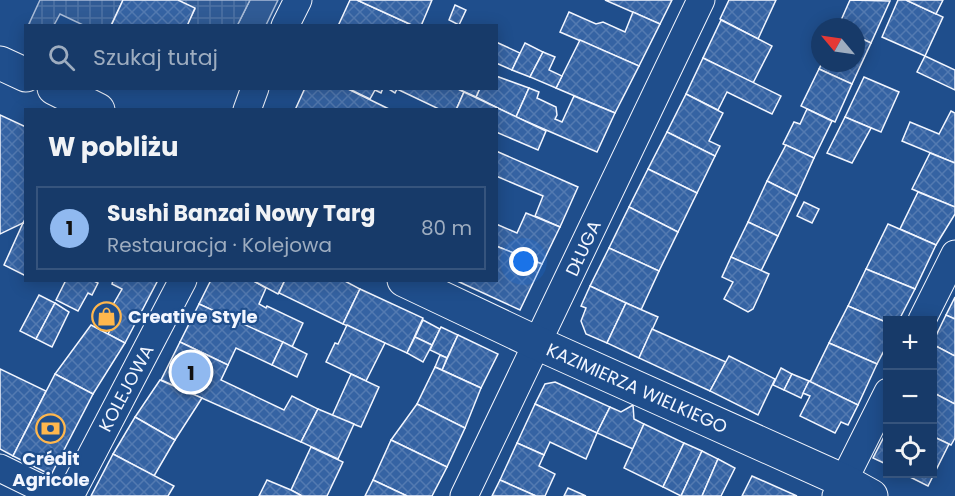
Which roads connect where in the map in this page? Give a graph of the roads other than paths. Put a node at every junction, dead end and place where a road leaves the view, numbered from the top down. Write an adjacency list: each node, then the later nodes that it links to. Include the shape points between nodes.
1 (298, 0): 3 (street)
2 (701, 0): 12 (street, DŁUGA)
3 (286, 24)
4 (0, 63): 5 (street)
5 (24, 74)
6 (58, 90): 7 (street)
7 (94, 108)
8 (955, 254): 11 (street)
9 (182, 282): 17 (street, KOLEJOWA)
10 (408, 282): 12 (street, KAZIMIERZA WIELKIEGO)
11 (924, 316)
12 (537, 344): 15 (street, KAZIMIERZA WIELKIEGO); 18 (street, DŁUGA)
13 (883, 405): 15 (street)
14 (0, 468): 16 (street)
15 (850, 491)
16 (57, 496)
17 (70, 496)
18 (464, 496)

